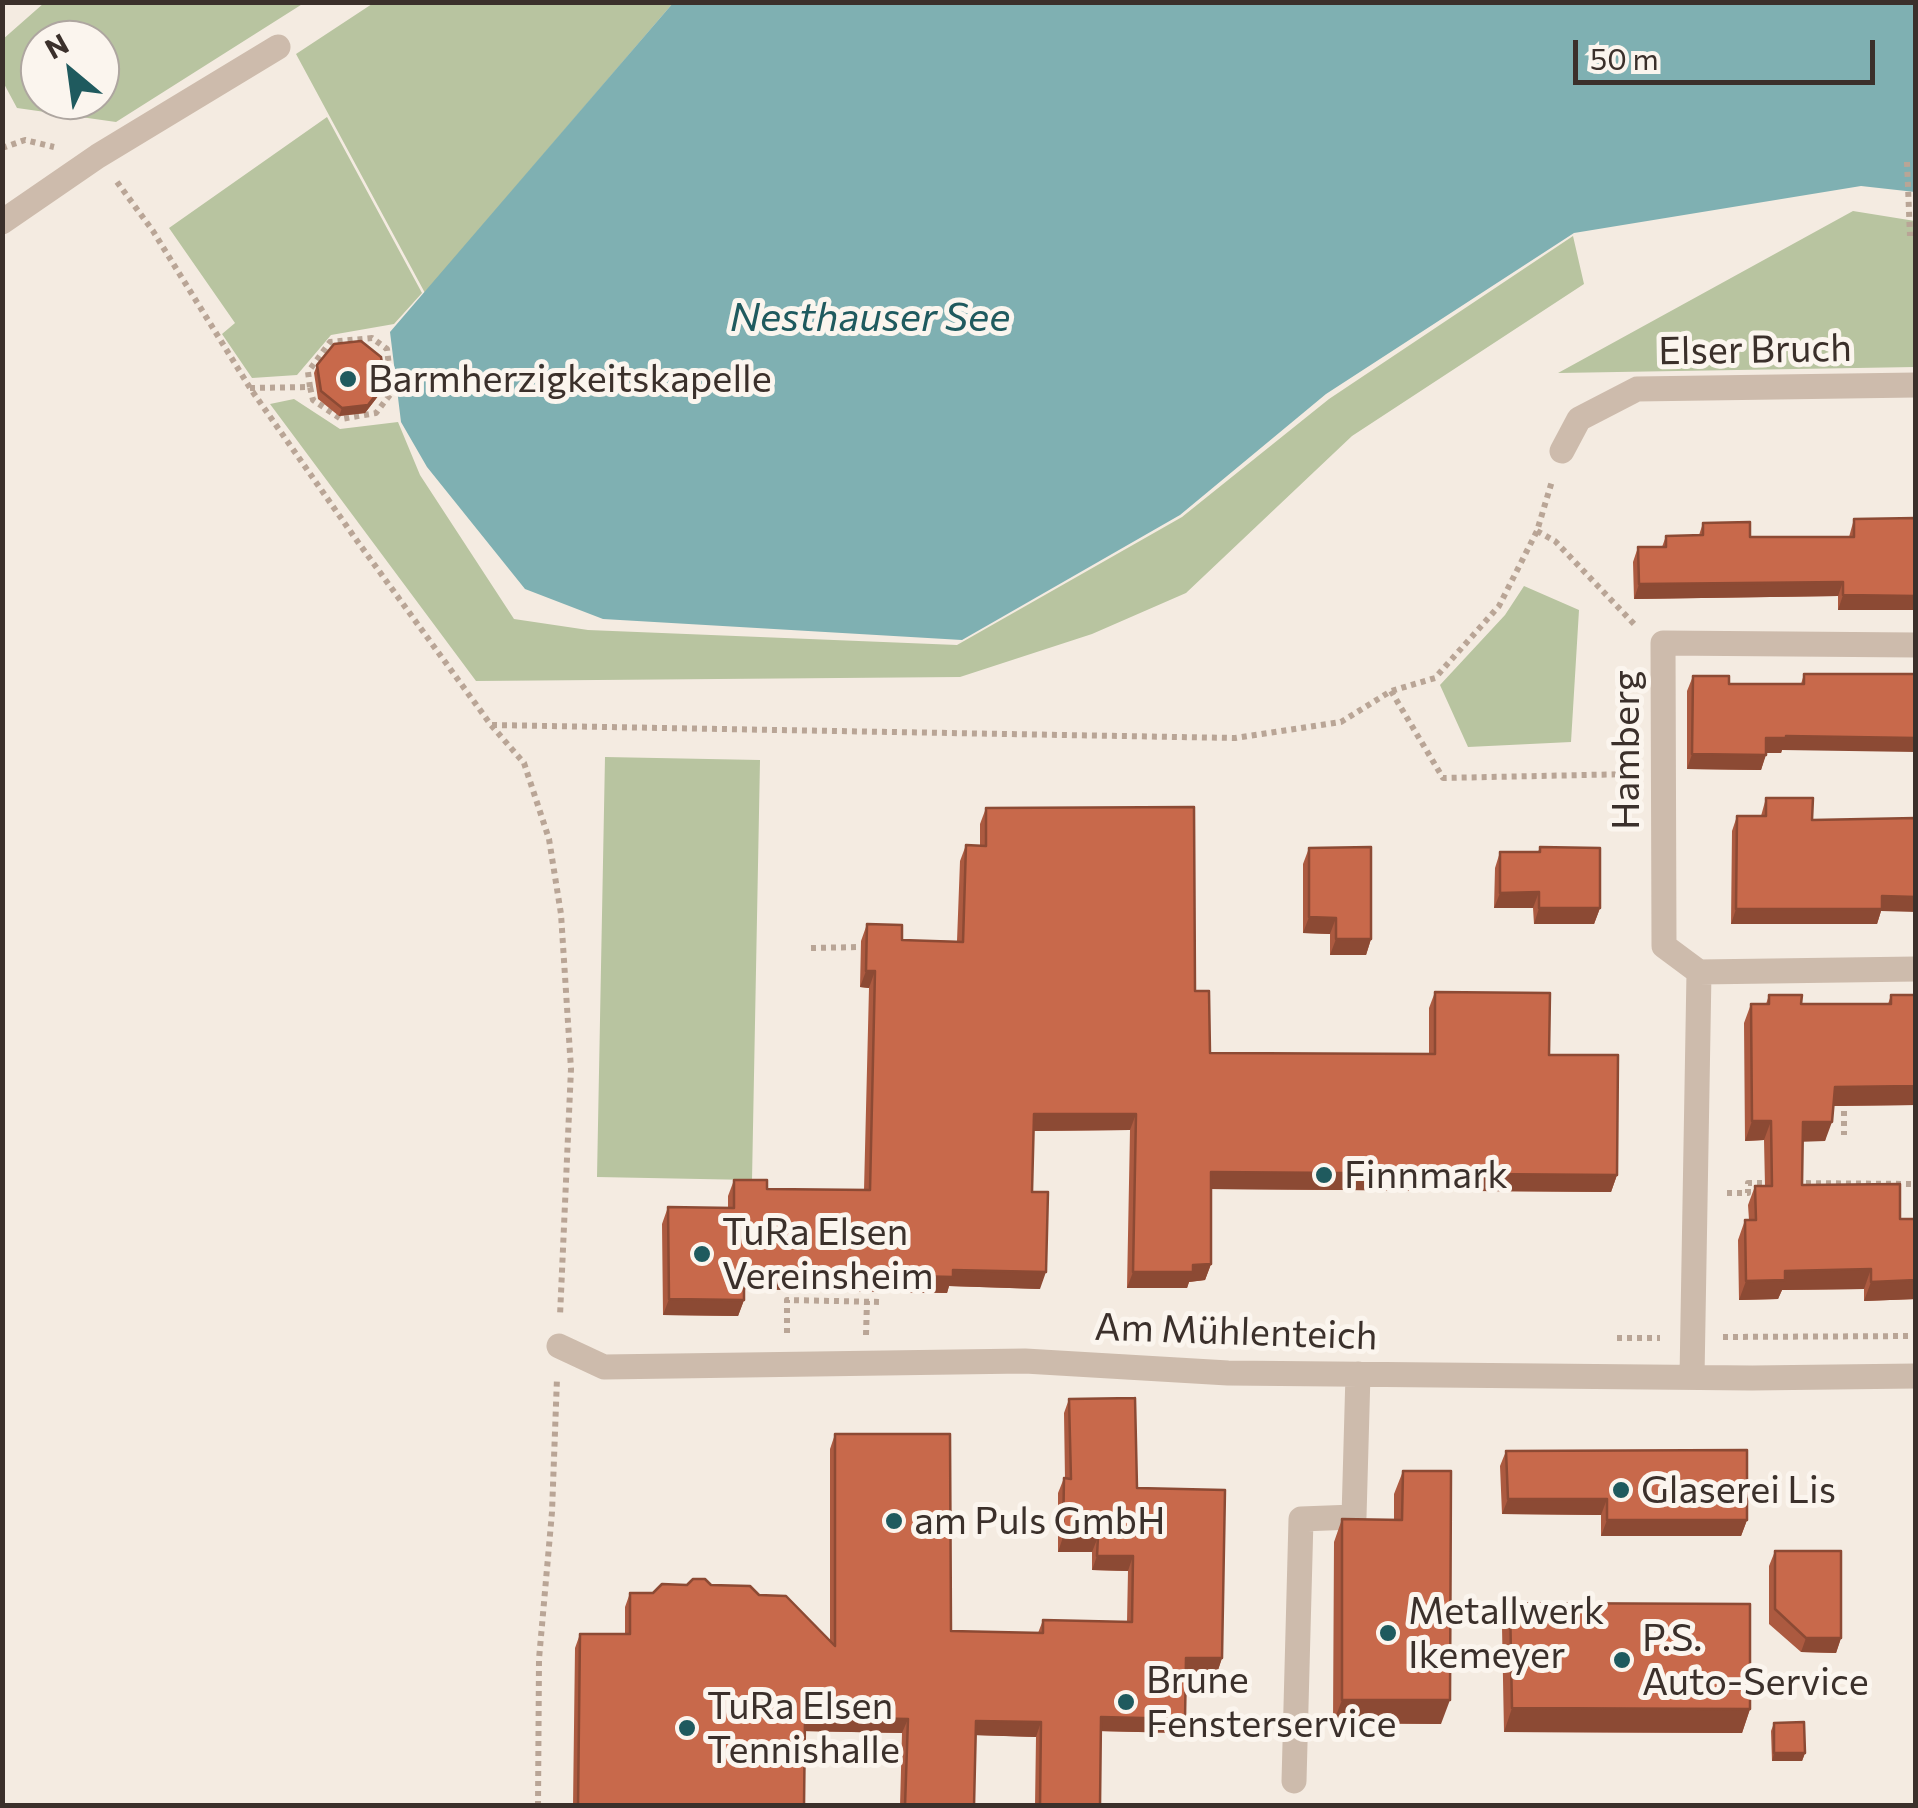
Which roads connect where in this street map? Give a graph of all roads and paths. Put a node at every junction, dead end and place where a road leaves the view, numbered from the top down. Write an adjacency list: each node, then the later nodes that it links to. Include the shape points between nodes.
1 (278, 46): 2 (street)
2 (98, 156): 4 (street); 8 (path)
3 (1907, 162): 5 (path)
4 (2, 222)
5 (1910, 236)
6 (310, 386): 6 (path, via 308,372 330,342 372,338 387,349 392,392 376,413 341,420 313,400); 8 (path)
7 (1916, 386): 9 (street, Elser Bruch, via 1636,389 1579,420)
8 (250, 388): 14 (path)
9 (1562, 451): 10 (path)
10 (1537, 531): 11 (path, via 1630,622); 13 (path, via 1499,606 1435,678)
11 (1663, 643): 12 (street, Hamberg); 15 (street, Hamberg)
12 (1916, 644)
13 (1391, 691): 14 (path, via 1341,722 1235,738); 15 (path, via 1443,778)
14 (490, 725): 30 (path, via 524,763 549,840 560,914 570,1070)
15 (1664, 774): 19 (street, Hamberg, via 1664,946)
16 (860, 947): 17 (path)
17 (810, 948)
18 (1916, 970): 19 (street)
19 (1699, 972): 29 (street)
20 (1844, 1099): 21 (path)
21 (1844, 1136)
22 (1916, 1184): 23 (path, via 1748,1182 1748,1193)
23 (1734, 1193)
24 (867, 1301): 25 (path); 26 (path); 31 (path, via 787,1300)
25 (880, 1302)
26 (866, 1315)
27 (1916, 1336): 29 (path)
28 (1616, 1338): 29 (path)
29 (1694, 1338): 34 (street)
30 (559, 1346): 31 (street, Am Mühlenteich, via 604,1367); 36 (path, via 539,1659)
31 (786, 1365): 32 (street, Am Mühlenteich, via 1024,1361)
32 (1358, 1374): 34 (street, Am Mühlenteich); 35 (street, via 1354,1517 1301,1518)
33 (1916, 1376): 34 (street, Am Mühlenteich)
34 (1692, 1377)
35 (1294, 1781)
36 (538, 1806)

